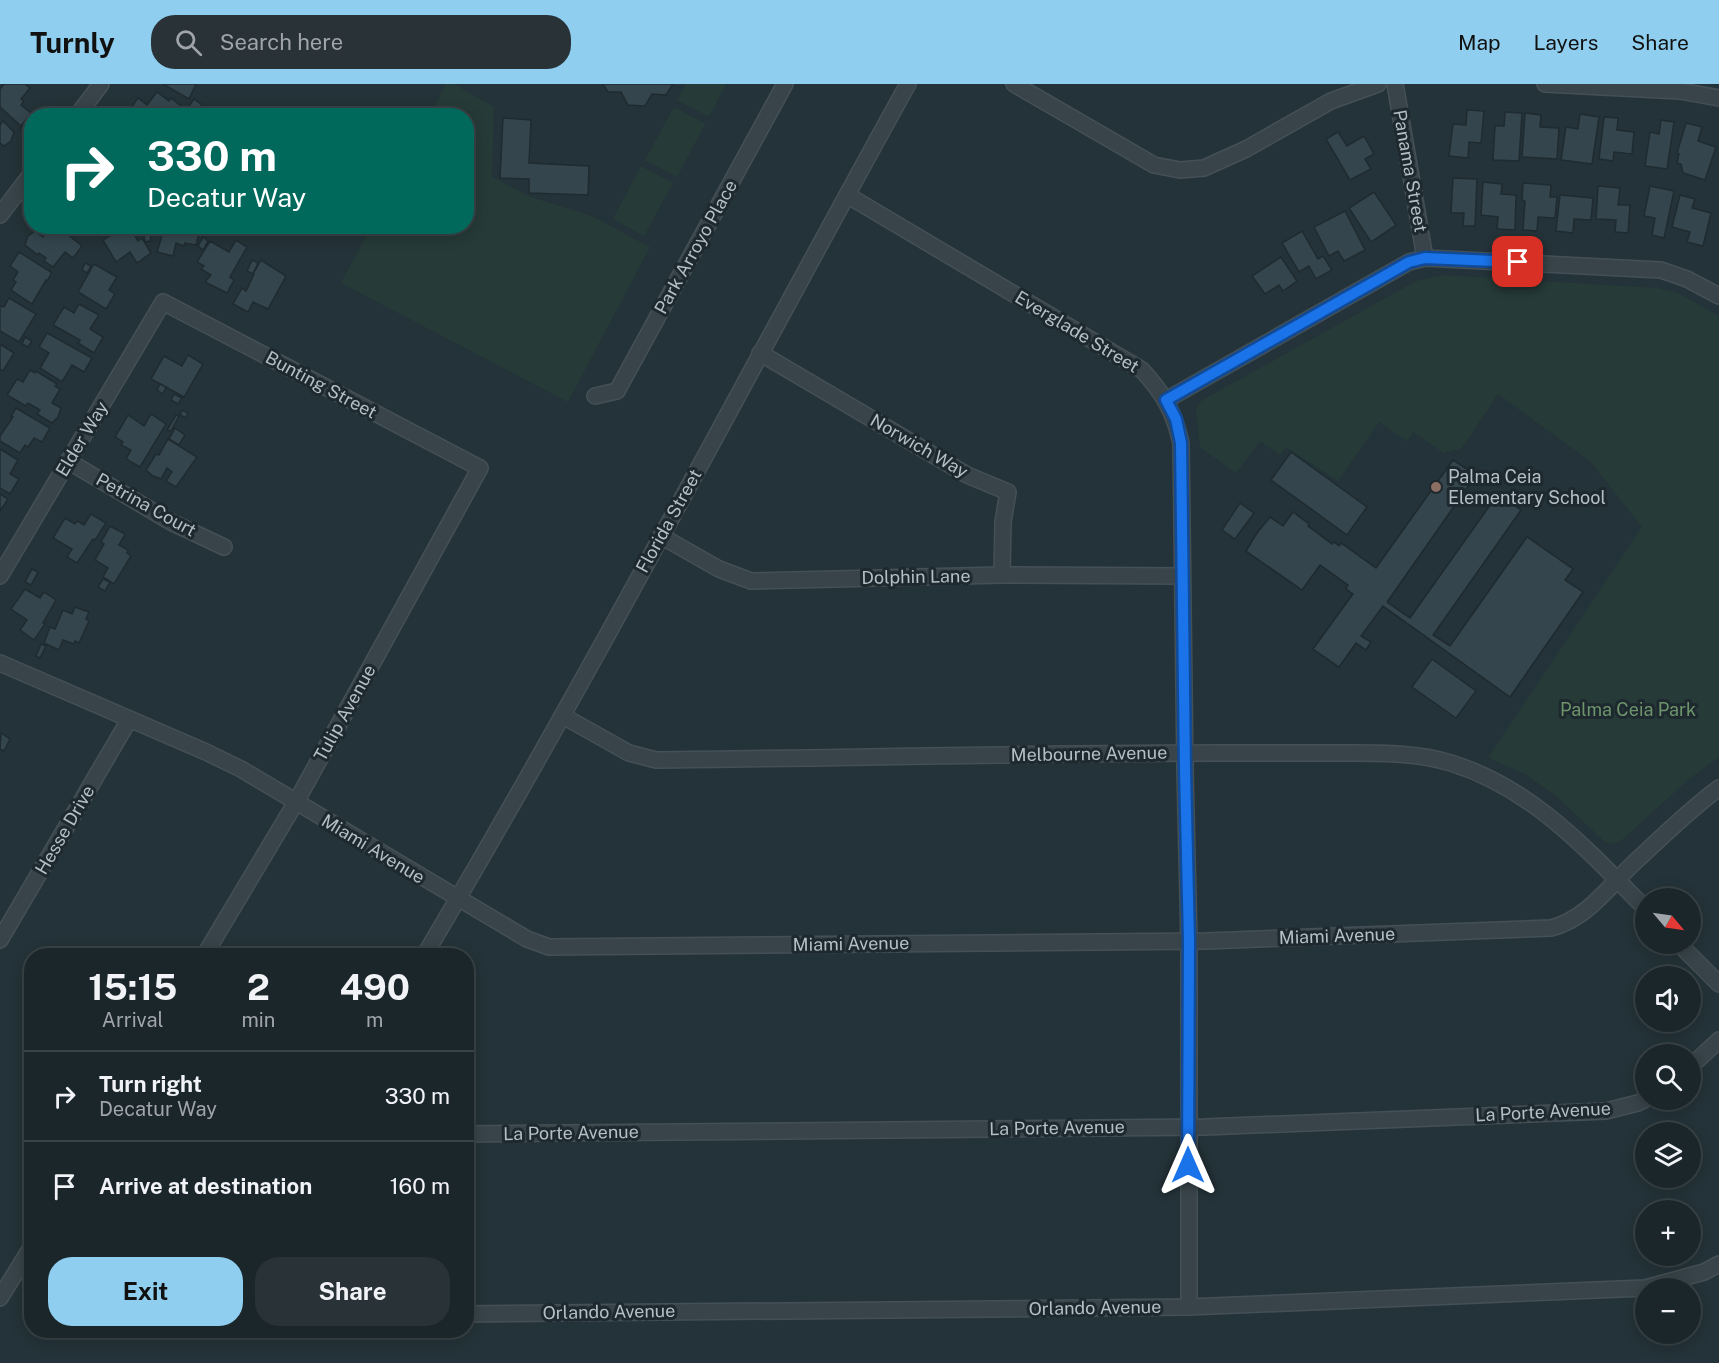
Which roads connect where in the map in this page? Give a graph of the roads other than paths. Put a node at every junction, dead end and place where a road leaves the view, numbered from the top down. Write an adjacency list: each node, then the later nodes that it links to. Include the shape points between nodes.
1 (101, 84): 9 (street)
2 (785, 84): 17 (street, Park Arroyo Place, via 617,391)
3 (908, 84): 11 (street, Florida Street)
4 (1014, 84): 5 (street, via 1154,165 1180,170 1204,168 1331,101)
5 (1378, 84)
6 (1395, 84): 13 (street, Panama Street)
7 (1545, 84): 8 (street)
8 (1719, 98)
9 (82, 108)
10 (24, 183): 12 (street)
11 (847, 195): 16 (street, Florida Street); 18 (street, Everglade Street, via 1142,370)
12 (2, 209)
13 (1425, 258): 14 (street, via 1661,270); 18 (street, via 1409,262)
14 (1719, 296)
15 (163, 302): 19 (street, Elder Way); 20 (street, Bunting Street)
16 (760, 353): 21 (street, Florida Street); 23 (street, Norwich Way, via 967,475 1008,492)
17 (595, 396)
18 (1166, 400): 25 (street, Everglade Street, via 1176,419 1181,443)
19 (68, 461): 22 (street, Petrina Court, via 171,522); 24 (street, Elder Way)
20 (480, 468): 31 (street, Tulip Avenue)
21 (661, 536): 23 (street, Dolphin Lane, via 719,569 751,581); 27 (street, Florida Street)
22 (224, 547)
23 (1002, 575): 25 (street, Dolphin Lane)
24 (0, 576)
25 (1182, 576): 29 (street, Everglade Street)
26 (0, 663): 28 (street, Miami Avenue)
27 (563, 716): 29 (street, Melbourne Avenue, via 629,753 656,760); 34 (street, Florida Street)
28 (129, 720): 31 (street, Miami Avenue, via 241,769); 35 (street, Hesse Drive)
29 (1185, 753): 32 (street, Melbourne Avenue, via 1400,753 1450,763 1526,798); 36 (street, Everglade Street)
30 (1719, 788): 32 (street, Miami Avenue)
31 (296, 802): 34 (street, Miami Avenue); 37 (street, Tulip Avenue)
32 (1617, 879): 33 (street, Melbourne Avenue); 36 (street, Miami Avenue, via 1583,913 1567,924 1551,928)
33 (1635, 898)
34 (458, 899): 36 (street, Miami Avenue, via 527,939 549,947); 38 (street, Florida Street)
35 (0, 940)
36 (1189, 941): 44 (street, Everglade Street)
37 (209, 948)
38 (429, 948)
39 (1689, 954): 40 (street)
40 (1719, 984)
41 (1719, 1040): 42 (street)
42 (1701, 1057)
43 (1635, 1104): 44 (street, La Porte Avenue, via 1606,1111)
44 (1188, 1127): 45 (street, La Porte Avenue); 49 (street, Everglade Street)
45 (474, 1134)
46 (24, 1259): 48 (street)
47 (1719, 1264): 49 (street, Orlando Avenue, via 1646,1288)
48 (0, 1298)
49 (1189, 1307): 50 (street, Orlando Avenue)
50 (474, 1314)

